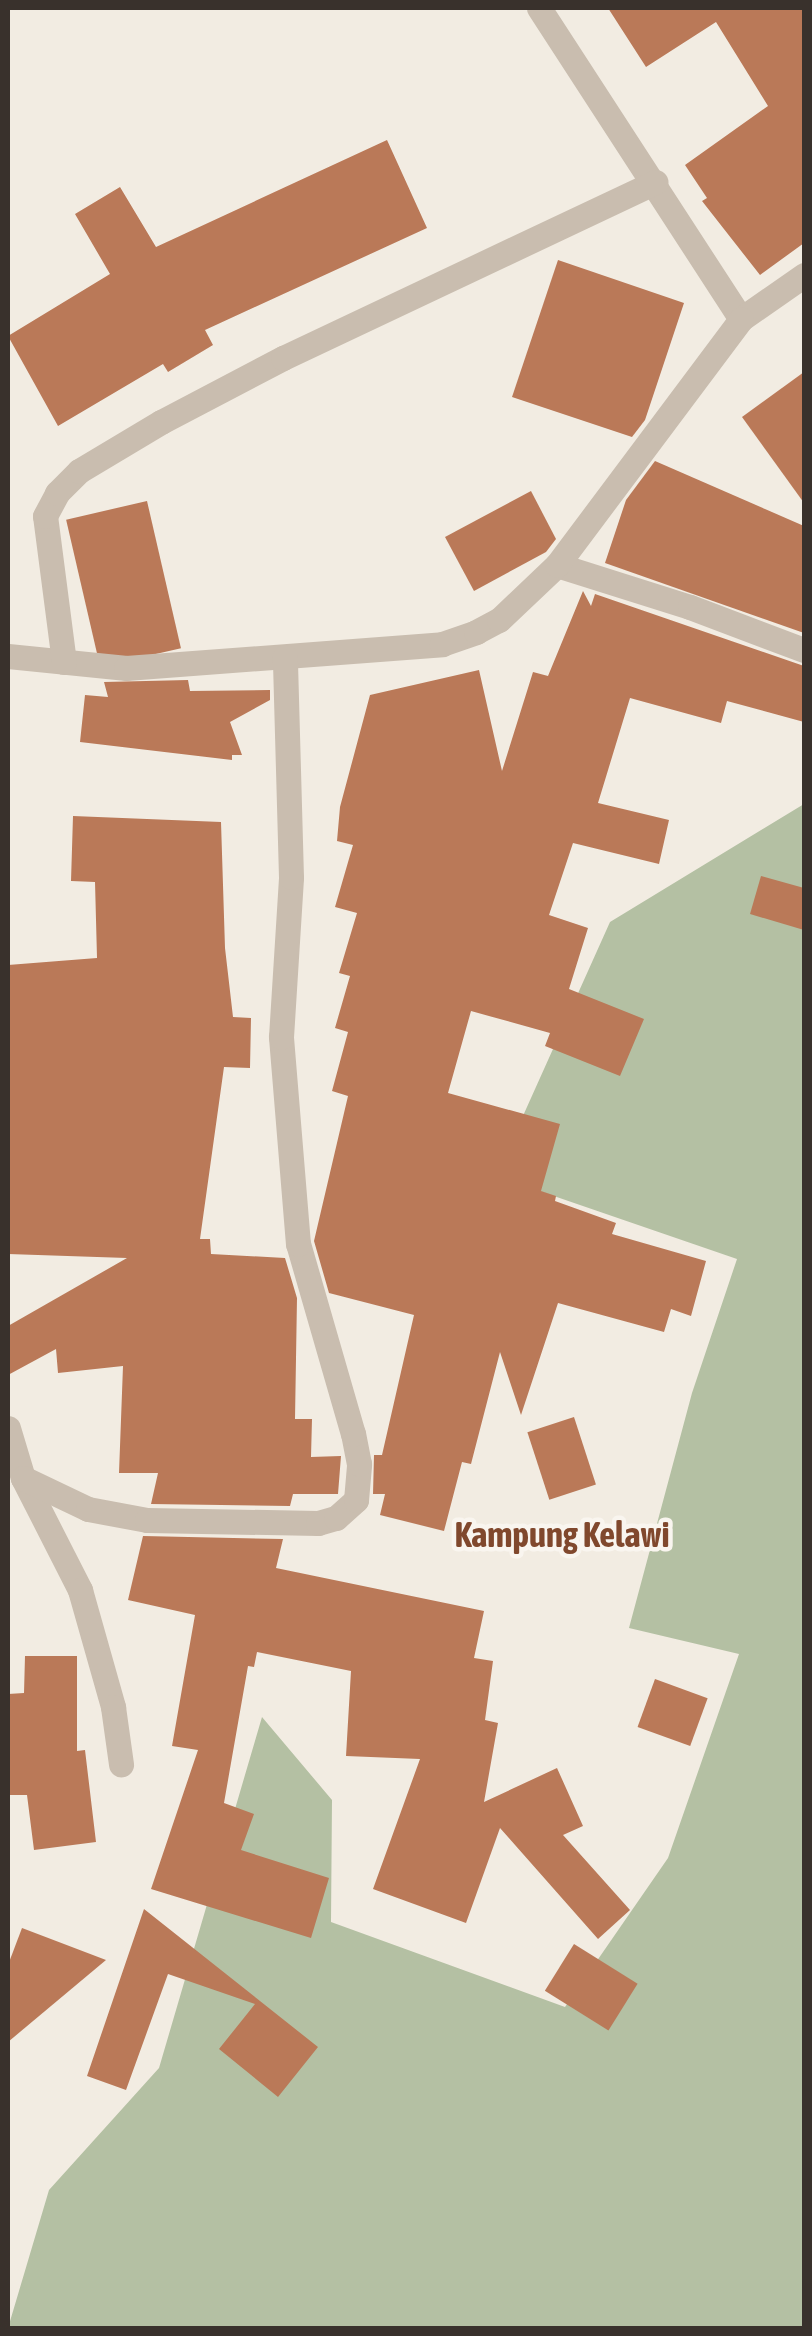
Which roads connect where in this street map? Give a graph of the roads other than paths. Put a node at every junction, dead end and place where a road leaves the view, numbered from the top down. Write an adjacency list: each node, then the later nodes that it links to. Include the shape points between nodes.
1 (538, 8): 2 (street)
2 (656, 182): 4 (street); 9 (street, via 283,358 79,472 45,516)
3 (804, 275): 4 (street)
4 (741, 319): 5 (street)
5 (557, 566): 6 (street); 8 (street, via 499,620 442,644)
6 (804, 650)
7 (8, 656): 9 (street)
8 (285, 658): 9 (street, via 126,668); 11 (street, via 291,877 281,1037 298,1244 353,1434 356,1500 345,1513 318,1522 147,1520 88,1509)
9 (64, 662)
10 (8, 1428): 11 (street)
11 (23, 1478): 12 (street, via 80,1590 113,1707)
12 (121, 1764)

